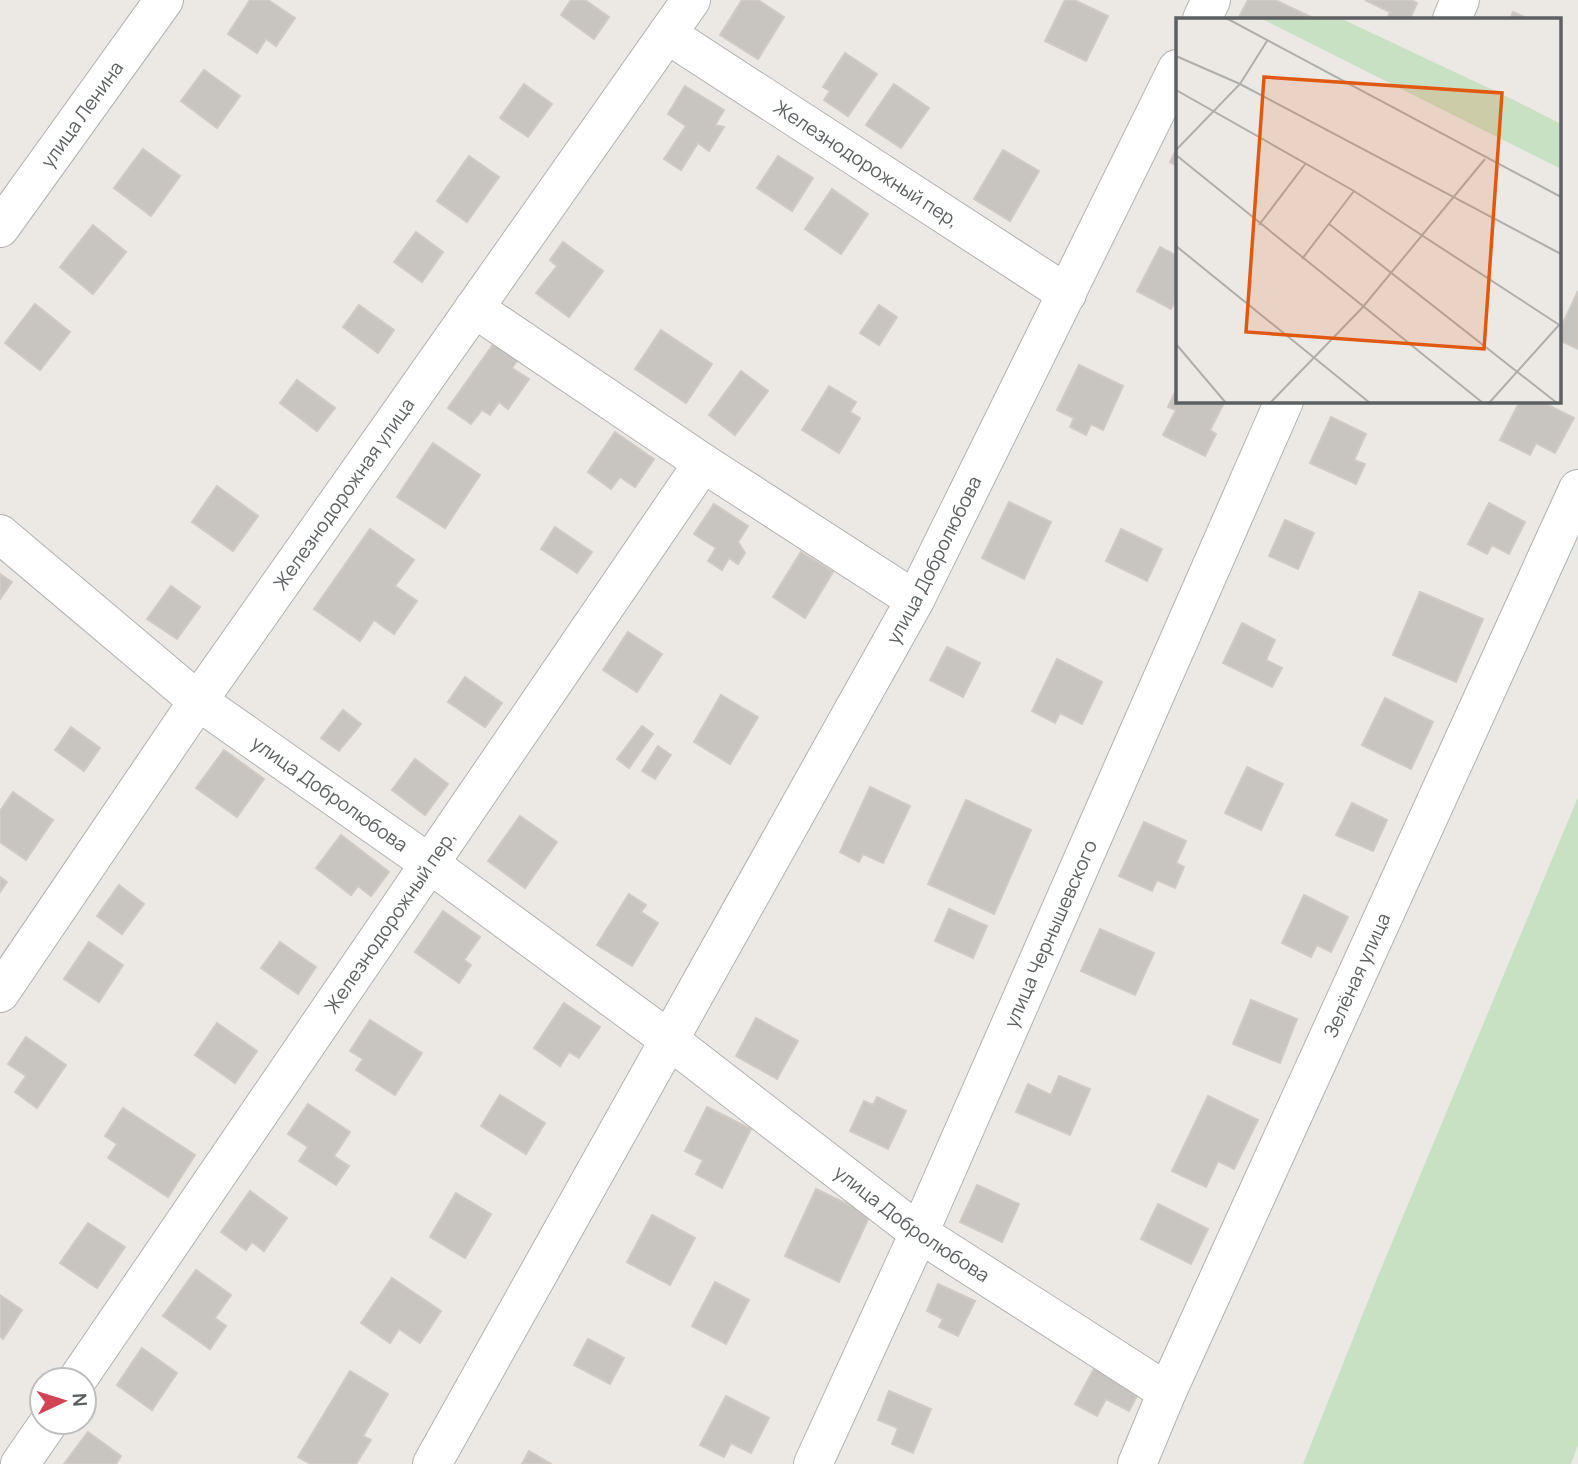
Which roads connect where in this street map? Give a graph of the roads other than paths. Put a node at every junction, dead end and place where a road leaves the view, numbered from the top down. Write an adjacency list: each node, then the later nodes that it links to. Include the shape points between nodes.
1 (164, 0): 9 (street, улица Ленина)
2 (691, 0): 7 (street, Железнодорожная улица)
3 (1211, 0): 5 (street)
4 (1460, 0): 6 (street)
5 (1202, 18)
6 (1452, 18)
7 (667, 34): 10 (street, Железнодорожный пер,); 11 (street, Железнодорожная улица)
8 (1176, 71): 10 (street, улица Добролюбова)
9 (0, 228)
10 (1067, 294): 16 (street, улица Добролюбова)
11 (474, 308): 13 (street); 17 (street, Железнодорожная улица)
12 (1284, 402): 21 (street, улица Чернышевского)
13 (703, 463): 16 (street); 18 (street, Железнодорожный пер,)
14 (1578, 489): 23 (street, Зелёная улица)
15 (0, 534): 17 (street, улица Добролюбова)
16 (915, 600): 20 (street, улица Добролюбова)
17 (198, 701): 18 (street, улица Добролюбова); 19 (street, Железнодорожная улица)
18 (429, 864): 20 (street, улица Добролюбова); 22 (street, Железнодорожный пер,)
19 (0, 993)
20 (668, 1039): 21 (street, улица Добролюбова); 26 (street, улица Добролюбова)
21 (919, 1233): 23 (street, улица Добролюбова); 27 (street, улица Чернышевского)
22 (88, 1366)
23 (1167, 1392): 28 (street, Зелёная улица)
24 (39, 1436): 25 (street)
25 (20, 1464)
26 (432, 1464)
27 (813, 1464)
28 (1137, 1464)

